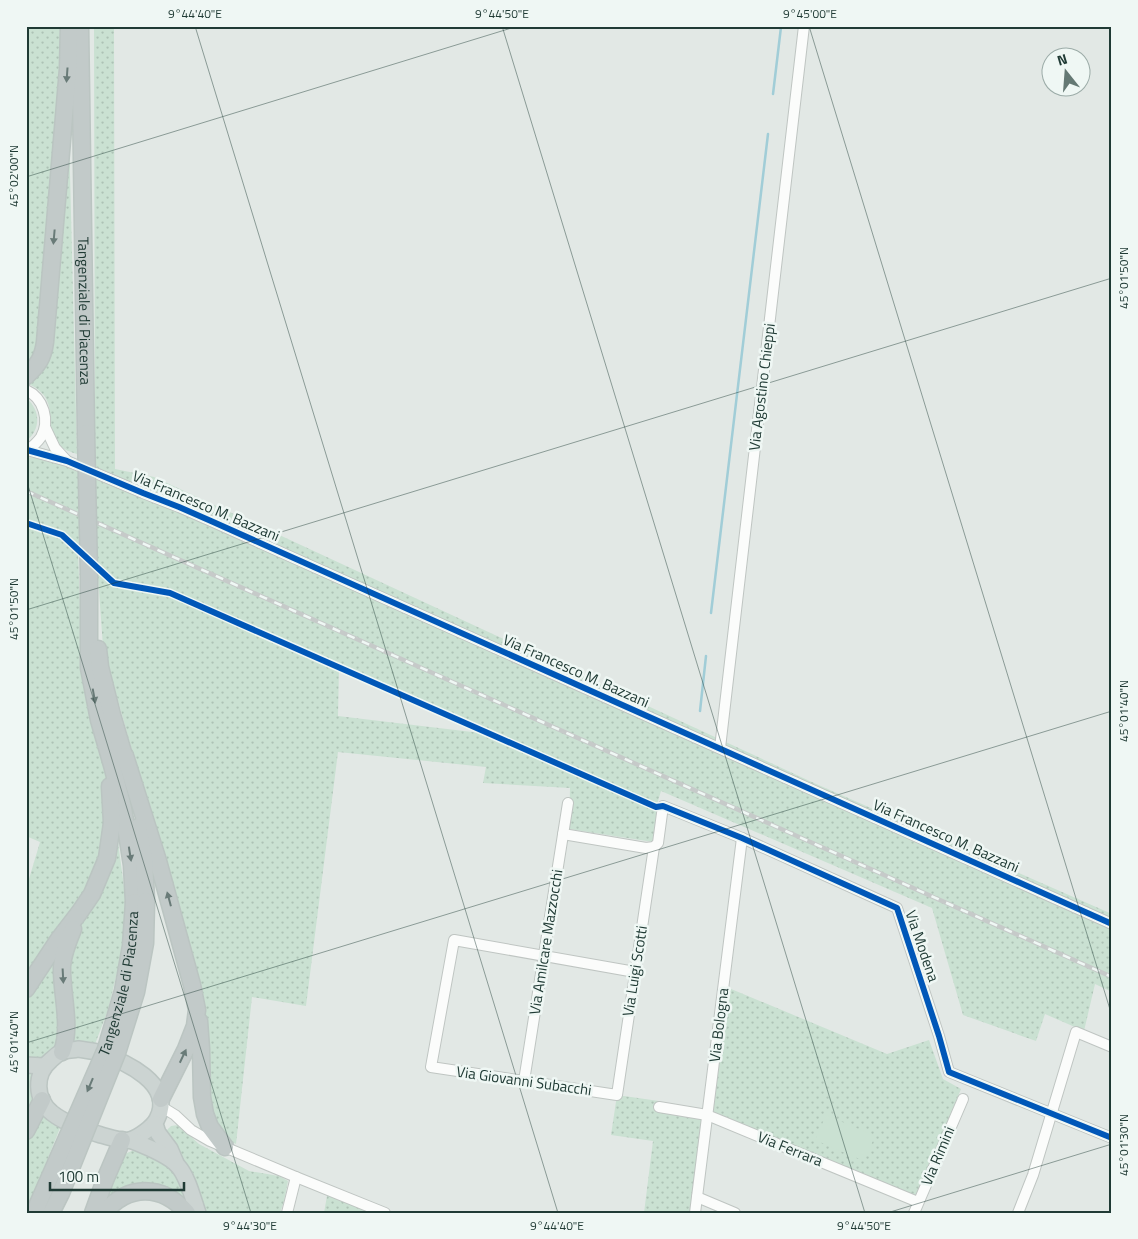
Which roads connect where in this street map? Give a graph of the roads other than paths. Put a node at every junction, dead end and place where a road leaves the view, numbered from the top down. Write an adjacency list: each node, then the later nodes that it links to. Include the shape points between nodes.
1 (69, 26): 4 (highway, one-way to 4, via 45,342 38,364)
2 (80, 26): 9 (highway, Tangenziale di Piacenza, bridge)
3 (804, 26): 11 (street, Via Agostino Chieppi)
4 (26, 376)
5 (26, 390): 6 (street, Via Francesco M. Bazzani, via 38,398 43,407)
6 (45, 427): 7 (street, via 35,444); 8 (street, Via Francesco M. Bazzani, via 55,448)
7 (26, 450): 8 (street, Via Francesco M. Bazzani)
8 (67, 461): 11 (street, Via Francesco M. Bazzani, via 212,521)
9 (89, 595): 10 (highway, Tangenziale di Piacenza, one-way to 10, via 89,668); 12 (highway, Tangenziale di Piacenza, via 100,667)
10 (98, 720): 17 (highway, Tangenziale di Piacenza, one-way to 17, via 123,808); 18 (highway, via 110,788 112,823 107,858 92,894)
11 (720, 748): 19 (street, Via Francesco M. Bazzani)
12 (125, 756): 17 (highway, Tangenziale di Piacenza, via 144,859); 23 (highway, one-way to 12, via 158,862)
13 (568, 803): 14 (street, Via Amilcare Mazzocchi)
14 (563, 834): 16 (street); 20 (street, Via Amilcare Mazzocchi)
15 (742, 838): 16 (street, Via Modena, via 663,806 658,843); 35 (street, Via Modena, via 897,908 950,1072); 36 (street, Via Bologna)
16 (654, 847): 21 (street, Via Luigi Scotti)
17 (140, 902): 46 (highway, Tangenziale di Piacenza, one-way to 46, bridge, via 124,991 106,1049); 47 (highway, Tangenziale di Piacenza, bridge, via 145,942 136,992 117,1053)
18 (79, 913): 22 (highway); 25 (highway, one-way to 25, via 63,960 66,1043)
19 (1112, 924)
20 (544, 956): 21 (street); 28 (street, Via Amilcare Mazzocchi); 28 (street, Via Giovanni Subacchi, via 454,940 431,1067)
21 (635, 972): 30 (street, Via Luigi Scotti)
22 (26, 989)
23 (197, 1010): 33 (highway, one-way to 23, via 186,1050); 41 (highway, via 205,1114)
24 (1112, 1047): 35 (street, via 1076,1032)
25 (62, 1052): 27 (main road); 33 (main road, via 78,1049 111,1057 146,1076 155,1087)
26 (26, 1065): 27 (main road)
27 (44, 1066): 31 (main road, via 38,1084)
28 (524, 1081): 30 (street, Via Giovanni Subacchi)
29 (26, 1083): 31 (main road)
30 (617, 1094)
31 (41, 1097): 38 (highway); 40 (main road, via 51,1112 72,1124 103,1136)
32 (963, 1100): 45 (street, Via Rimini)
33 (161, 1103): 37 (main road); 41 (street, via 191,1130)
34 (659, 1106): 36 (street, Via Ferrara)
35 (1052, 1114): 39 (street, Via Modena); 57 (street)
36 (708, 1115): 44 (street, Via Bologna); 45 (street, Via Ferrara)
37 (155, 1124): 40 (main road); 42 (main road)
38 (26, 1132)
39 (1112, 1138)
40 (126, 1140): 42 (main road, via 154,1150); 48 (highway, via 105,1180)
41 (225, 1147): 43 (street)
42 (177, 1164): 51 (main road)
43 (296, 1177): 52 (street); 53 (street)
44 (697, 1197): 54 (street, Via Bologna); 55 (street)
45 (918, 1202): 56 (street, Via Rimini)
46 (34, 1213)
47 (51, 1213)
48 (93, 1213)
49 (104, 1213): 50 (highway, via 111,1204 138,1191 167,1196)
50 (187, 1213)
51 (198, 1213)
52 (287, 1213)
53 (385, 1213)
54 (696, 1213)
55 (735, 1213)
56 (914, 1213)
57 (1018, 1213)

